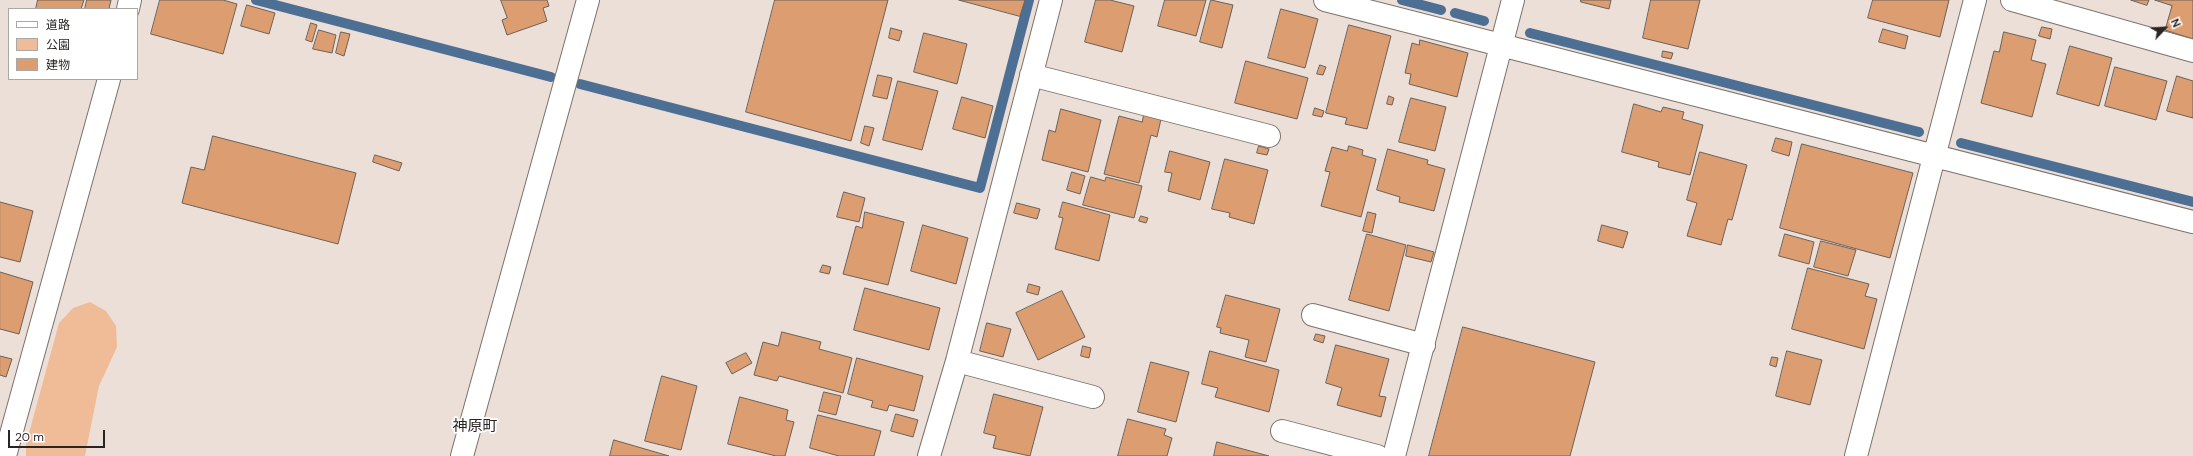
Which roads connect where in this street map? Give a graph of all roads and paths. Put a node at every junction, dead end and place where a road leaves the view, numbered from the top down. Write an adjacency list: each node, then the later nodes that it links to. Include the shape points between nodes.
1 (588, 0): 20 (street)
2 (1051, 0): 9 (street)
3 (1324, 0): 7 (street)
4 (1513, 0): 7 (street)
5 (1975, 0): 12 (street)
6 (2012, 0): 8 (street)
7 (1502, 46): 12 (street); 15 (street)
8 (2193, 51)
9 (1031, 76): 11 (street); 16 (street)
10 (109, 80): 19 (street)
11 (1269, 136)
12 (1935, 156): 13 (street); 24 (street)
13 (2193, 222)
14 (1312, 315): 15 (street)
15 (1424, 345): 23 (street)
16 (957, 361): 17 (street); 21 (street)
17 (1093, 397)
18 (1282, 431): 22 (street)
19 (5, 456)
20 (462, 456)
21 (929, 456)
22 (1377, 456)
23 (1394, 456)
24 (1856, 456)

